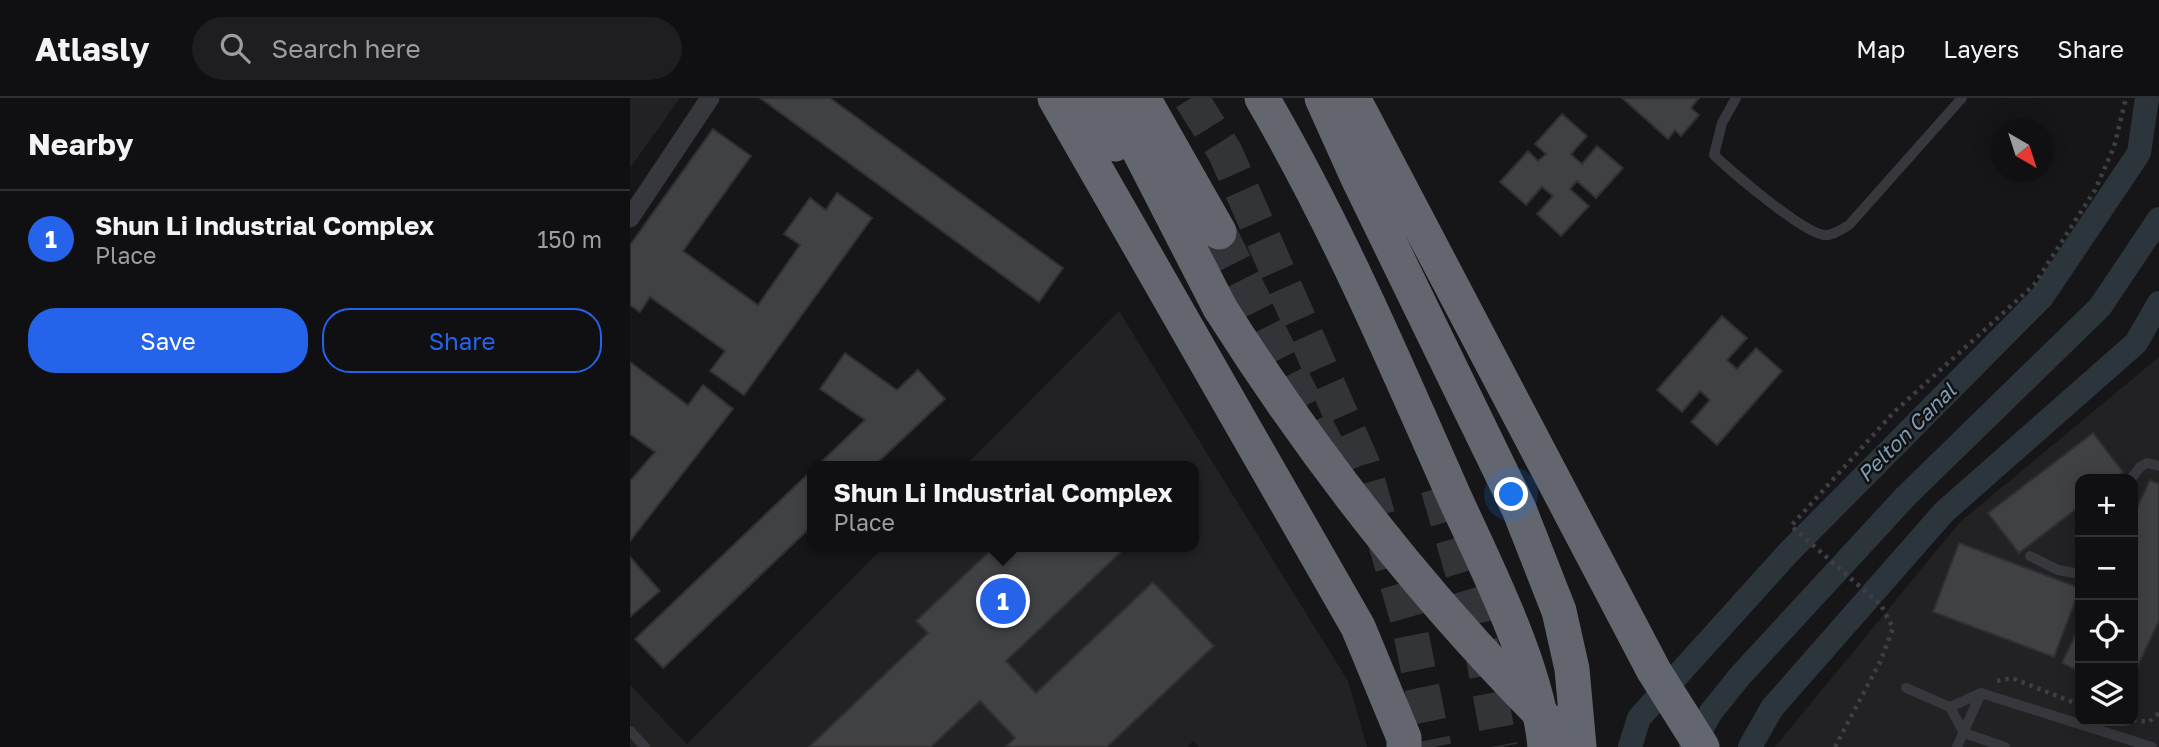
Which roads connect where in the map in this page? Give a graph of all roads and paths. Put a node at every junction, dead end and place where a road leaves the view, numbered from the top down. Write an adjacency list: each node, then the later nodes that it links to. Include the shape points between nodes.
1 (710, 98): 11 (street)
2 (1055, 98): 26 (highway, via 1358,627)
3 (1084, 98): 12 (highway, via 1153,203)
4 (1112, 98): 12 (highway)
5 (1143, 98): 12 (highway)
6 (1262, 98): 27 (highway, via 1307,174 1353,268 1499,597 1526,667)
7 (1736, 98): 8 (lane, via 1722,123 1714,156 1813,232 1828,236 1849,225)
8 (1962, 98)
9 (2126, 98): 30 (path, via 2114,146 2095,190 2034,285 1894,412 1791,526 1881,605 1893,628)
10 (1335, 102): 28 (highway, via 1358,178 1519,509 1559,611 1572,669); 29 (highway, via 1546,467 1654,671)
11 (630, 218)
12 (1205, 240): 28 (highway, bridge, via 1220,308 1273,391 1452,620)
13 (2159, 466): 14 (lane, via 2147,463)
14 (2135, 474)
15 (2030, 556): 16 (lane)
16 (2075, 573)
17 (1906, 688): 20 (lane)
18 (1981, 693): 19 (path, via 1989,682 2012,678); 20 (lane); 24 (lane); 33 (lane)
19 (2075, 703)
20 (1950, 707): 24 (lane)
21 (2159, 713): 22 (path, via 2149,722)
22 (2138, 721)
23 (630, 731): 25 (lane)
24 (1964, 733): 31 (lane); 32 (lane)
25 (645, 747)
26 (1404, 747)
27 (1545, 747)
28 (1577, 747)
29 (1702, 747)
30 (1835, 747)
31 (1957, 747)
32 (2004, 747)
33 (2152, 747)

